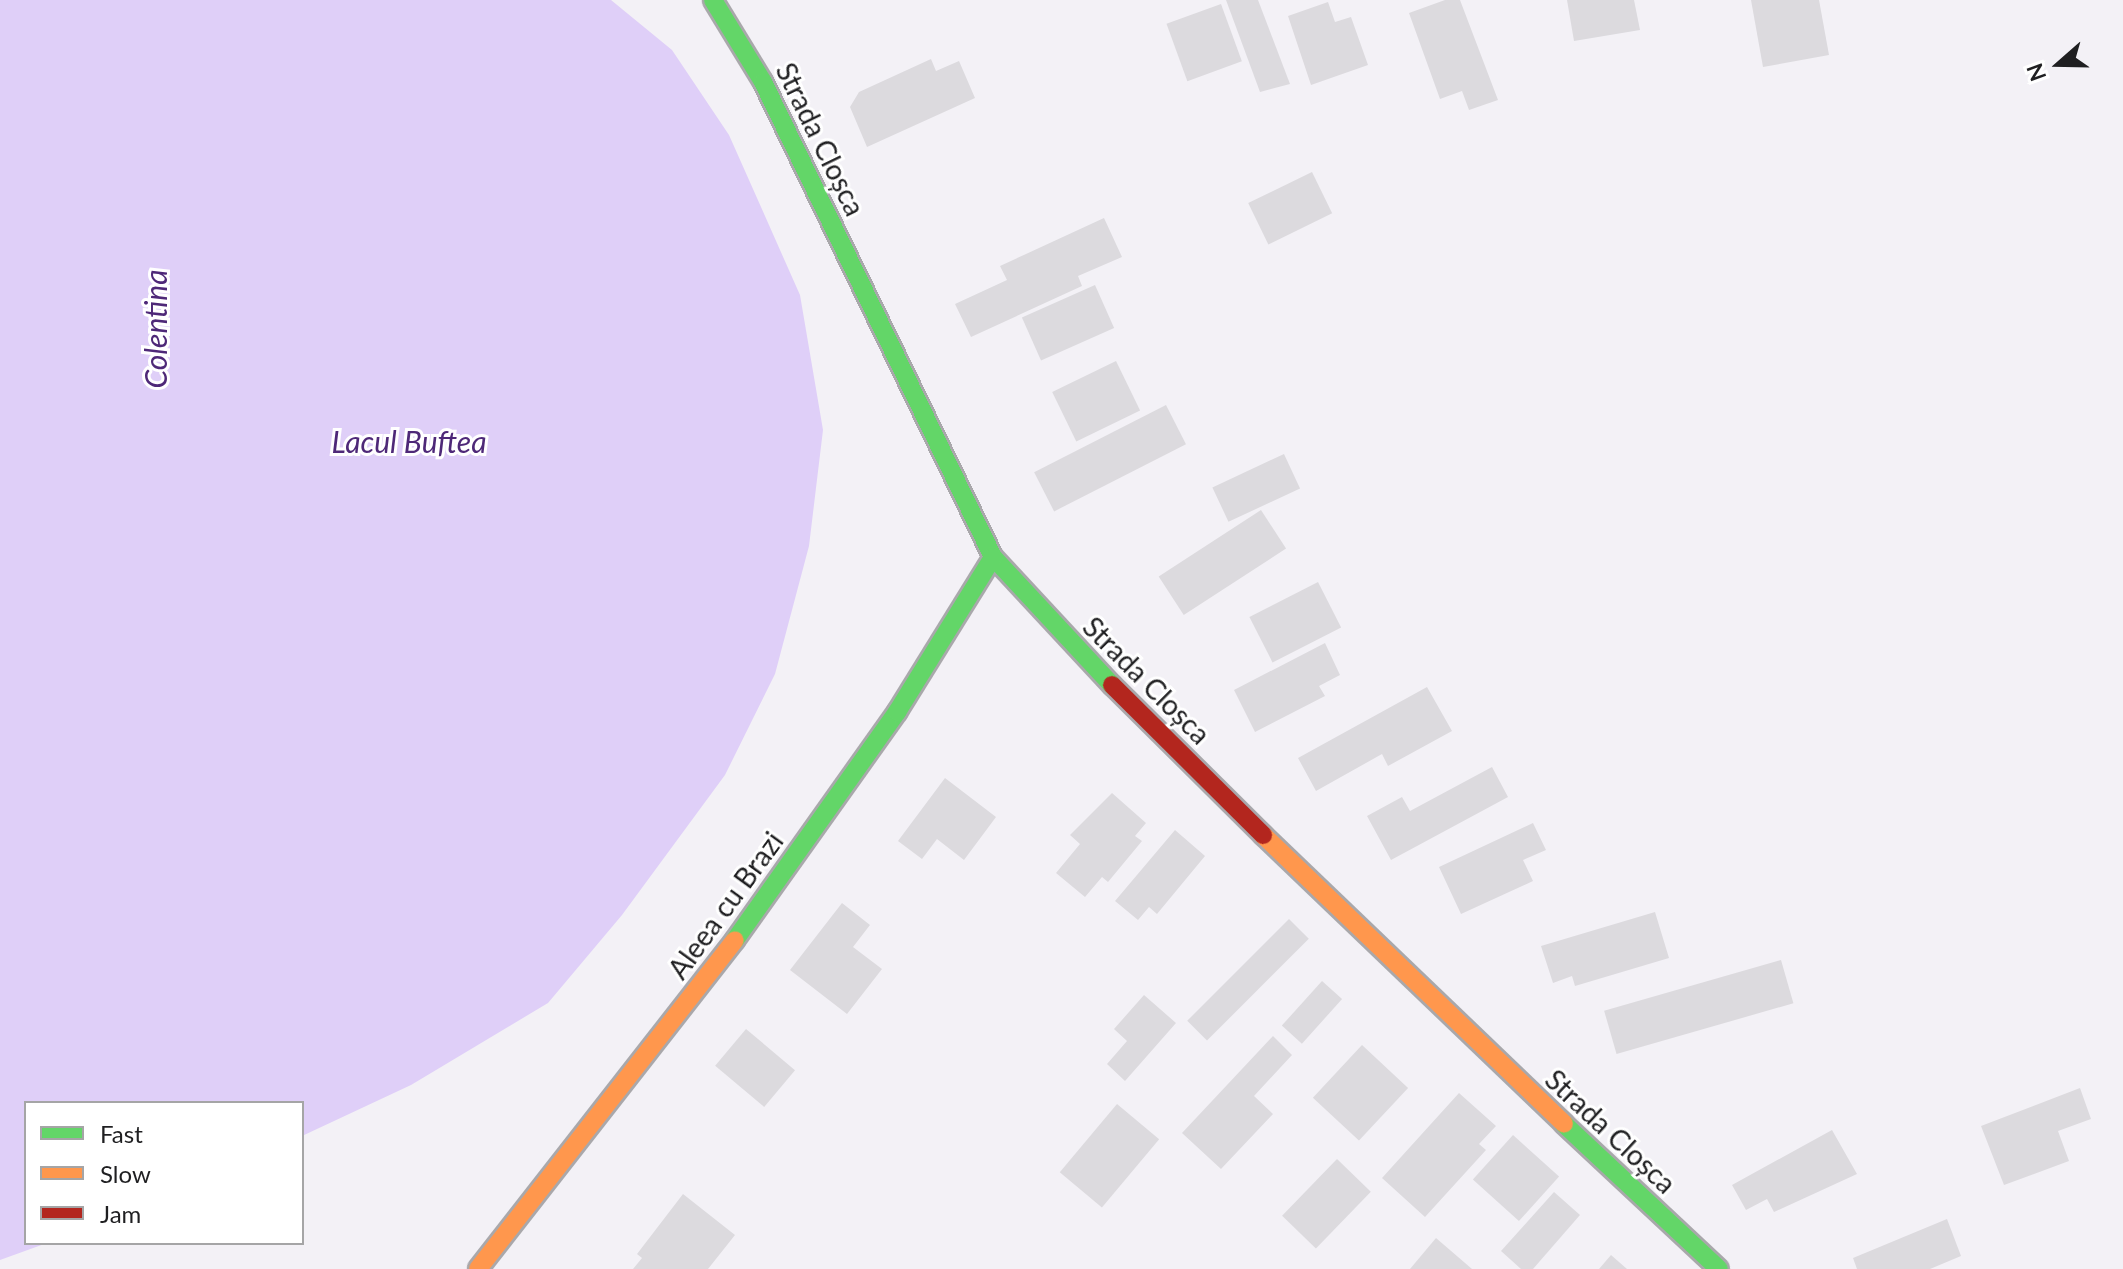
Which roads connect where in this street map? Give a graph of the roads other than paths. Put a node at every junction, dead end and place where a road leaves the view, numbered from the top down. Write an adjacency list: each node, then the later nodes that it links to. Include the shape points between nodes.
1 (713, 0): 2 (street, Strada Cloșca, via 763,82)
2 (993, 557): 3 (street, Aleea cu Brazi, via 897,712 722,959); 4 (street, Strada Cloșca, via 1066,640 1390,960)
3 (478, 1269)
4 (1719, 1269)

